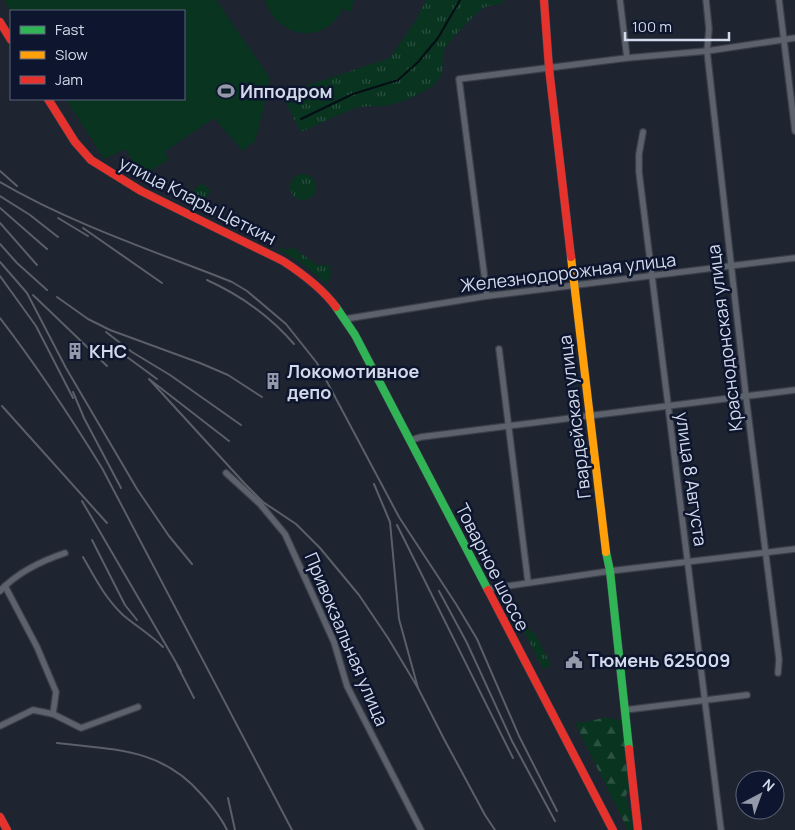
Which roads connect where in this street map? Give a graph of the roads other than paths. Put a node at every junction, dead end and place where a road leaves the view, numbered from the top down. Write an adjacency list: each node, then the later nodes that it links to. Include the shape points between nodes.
1 (544, 0): 11 (street, Гвардейская улица)
2 (620, 0): 10 (street)
3 (706, 0): 9 (street, Краснодонская улица, via 709,29)
4 (778, 0): 8 (street)
5 (0, 22): 6 (street)
6 (10, 38)
7 (795, 38): 8 (street)
8 (783, 40): 9 (street); 13 (street)
9 (706, 51): 10 (street); 16 (street, Краснодонская улица)
10 (627, 58): 11 (street)
11 (549, 68): 18 (street, Гвардейская улица); 19 (street, via 459,79)
12 (49, 100): 20 (street, улица Клары Цеткин, via 75,142 91,160 141,191 304,274 328,296)
13 (795, 131)
14 (643, 132): 17 (street, улица 8 Августа, via 638,154 639,172)
15 (795, 258): 16 (street, Железнодорожная улица)
16 (731, 267): 17 (street, Железнодорожная улица); 23 (street, Краснодонская улица)
17 (651, 276): 18 (street, Железнодорожная улица); 24 (street, улица 8 Августа)
18 (573, 285): 19 (street, Железнодорожная улица); 25 (street, Гвардейская улица)
19 (487, 296): 20 (street, Железнодорожная улица)
20 (345, 319): 27 (street, Товарное шоссе)
21 (500, 348): 26 (street)
22 (795, 390): 23 (street)
23 (746, 397): 24 (street); 30 (street, Краснодонская улица)
24 (668, 407): 25 (street); 32 (street, улица 8 Августа)
25 (589, 416): 26 (street); 33 (street, Гвардейская улица)
26 (508, 426): 27 (street); 34 (street)
27 (411, 440): 36 (street, Товарное шоссе)
28 (226, 473): 47 (street, Привокзальная улица, via 260,504 286,534 334,642 347,686)
29 (795, 549): 30 (street)
30 (766, 552): 32 (street); 38 (street, Краснодонская улица)
31 (65, 553): 35 (street, via 13,578)
32 (688, 562): 33 (street); 40 (street, улица 8 Августа)
33 (610, 571): 34 (street); 42 (street, Гвардейская улица)
34 (528, 582): 36 (street)
35 (5, 586): 37 (street); 43 (street, via 56,692)
36 (488, 589): 48 (street, Товарное шоссе)
37 (0, 591)
38 (778, 673)
39 (748, 695): 40 (street)
40 (706, 700): 42 (street); 50 (street, улица 8 Августа)
41 (138, 707): 43 (street, via 81,728)
42 (625, 710): 49 (street, Гвардейская улица)
43 (53, 714): 44 (street, via 33,710)
44 (0, 726)
45 (0, 817): 46 (street)
46 (7, 830)
47 (421, 830)
48 (613, 830)
49 (638, 830)
50 (721, 830)

